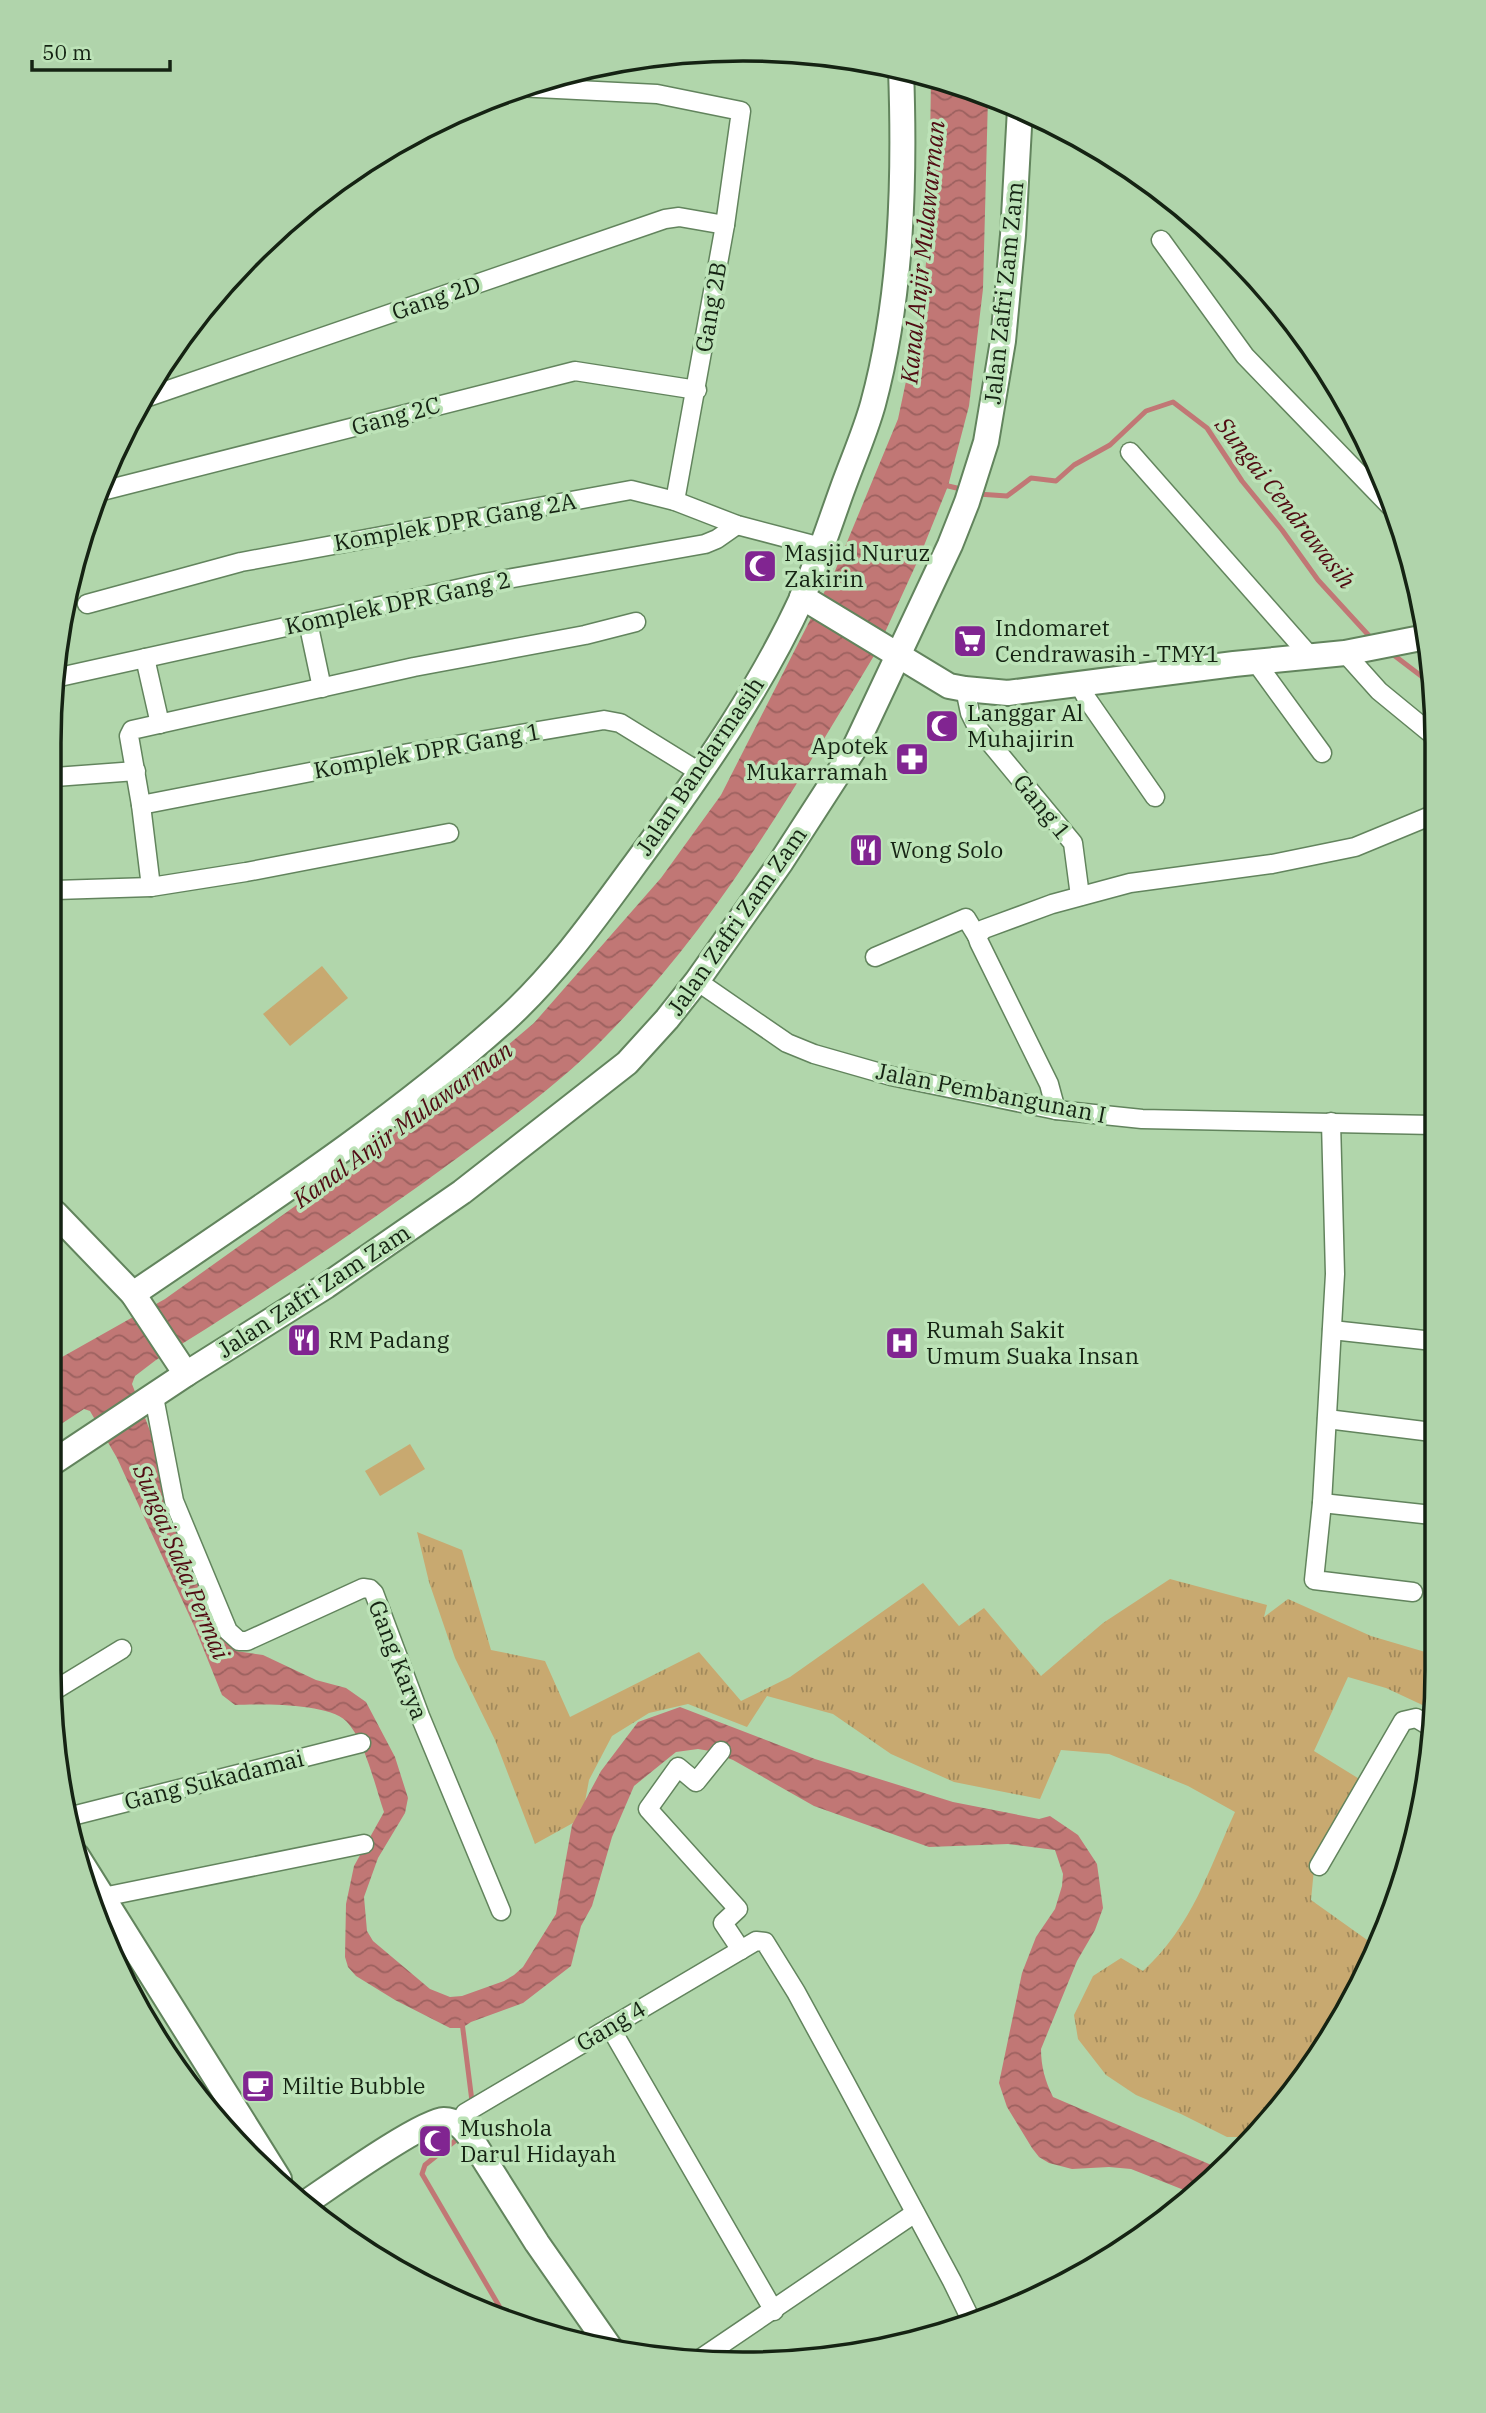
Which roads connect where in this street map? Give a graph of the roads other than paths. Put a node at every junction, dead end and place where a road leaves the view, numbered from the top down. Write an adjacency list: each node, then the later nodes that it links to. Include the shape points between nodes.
1 (901, 80): 13 (street, Jalan Bandarmasih, via 901,189 887,335 873,405)
2 (551, 89): 4 (street, Gang 2B, via 657,94 741,111)
3 (1019, 120): 19 (street, Jalan Zafri Zam Zam, via 1003,341 986,442 950,545)
4 (725, 225): 6 (street, Gang 2B); 7 (street, Gang 2D, via 665,219)
5 (1161, 240): 10 (street, via 1245,356)
6 (697, 390): 9 (street, Gang 2C, via 575,371); 11 (street, Gang 2B)
7 (158, 394)
8 (1130, 452): 21 (street)
9 (110, 489)
10 (1377, 493)
11 (676, 501): 12 (street, Komplek DPR Gang 2A); 15 (street, Komplek DPR Gang 2A, via 631,490 241,562)
12 (737, 525): 13 (street, Komplek DPR Gang 2A); 16 (street, Komplek DPR Gang 2, via 705,544 484,583)
13 (821, 547): 14 (street, Jalan Bandarmasih)
14 (807, 600): 19 (street); 32 (street, Jalan Bandarmasih)
15 (87, 604)
16 (308, 622): 22 (street, Komplek DPR Gang 2); 26 (street)
17 (636, 622): 26 (street)
18 (1417, 639): 20 (street)
19 (893, 651): 27 (street, via 950,686); 43 (street, Jalan Zafri Zam Zam, via 854,749)
20 (1345, 653): 21 (street); 29 (street, via 1379,691)
21 (1310, 656): 23 (street)
22 (145, 658): 24 (street, Komplek DPR Gang 2); 28 (street)
23 (1255, 661): 25 (street); 30 (street)
24 (65, 676)
25 (1079, 684): 27 (street, via 1008,693); 34 (street)
26 (322, 688): 28 (street)
27 (965, 690): 40 (street, Gang 1, via 977,727 1073,843)
28 (160, 724): 31 (street, via 132,730 129,736)
29 (1424, 728)
30 (1321, 753)
31 (136, 771): 33 (street); 35 (street)
32 (701, 773): 35 (street, Komplek DPR Gang 1, via 620,723 604,720); 48 (street, Jalan Bandarmasih, via 587,929 505,1020 416,1094)
33 (61, 777)
34 (1155, 797)
35 (141, 805): 38 (street)
36 (1425, 818): 40 (street, via 1355,847 1130,883)
37 (449, 833): 38 (street)
38 (150, 887): 39 (street)
39 (61, 890)
40 (1080, 896): 41 (street, via 984,929)
41 (977, 936): 42 (street, via 966,918); 44 (street, via 1049,1084)
42 (875, 957)
43 (697, 981): 44 (street, Jalan Pembangunan I, via 787,1043 814,1054 891,1076); 51 (street, Jalan Zafri Zam Zam, via 627,1063 462,1192 326,1286)
44 (1056, 1110): 45 (street, Jalan Pembangunan I, via 1142,1119)
45 (1331, 1122): 46 (street, Jalan Pembangunan I); 49 (street)
46 (1425, 1125)
47 (61, 1219): 48 (street)
48 (135, 1297): 51 (street)
49 (1332, 1330): 50 (street); 53 (street)
50 (1425, 1340)
51 (182, 1368): 52 (street, Jalan Zafri Zam Zam)
52 (150, 1399): 55 (street, Jalan Zafri Zam Zam); 69 (street, Gang Karya, via 174,1501 234,1637 247,1641 363,1588 374,1593)
53 (1327, 1419): 54 (street); 56 (street)
54 (1425, 1431)
55 (61, 1457)
56 (1322, 1503): 57 (street); 58 (street, via 1314,1580)
57 (1425, 1515)
58 (1413, 1592)
59 (122, 1649): 60 (street)
60 (62, 1686)
61 (1422, 1722): 66 (street, via 1416,1718 1403,1721)
62 (360, 1743): 64 (street, Gang Sukadamai)
63 (721, 1751): 70 (street, via 696,1782 678,1767 648,1809 738,1909 723,1923)
64 (77, 1815)
65 (364, 1844): 68 (street)
66 (1319, 1866)
67 (96, 1886): 68 (street)
68 (103, 1897): 73 (street)
69 (501, 1911)
70 (741, 1950): 71 (street, Gang 4); 75 (street, Gang 4, via 761,1940 769,1946)
71 (610, 2026): 72 (street, Gang 4, via 484,2102); 76 (street)
72 (465, 2124): 74 (street, via 447,2120 423,2127); 78 (street, via 537,2243)
73 (264, 2155)
74 (312, 2199)
75 (915, 2213): 76 (street); 77 (street)
76 (774, 2311): 79 (street)
77 (968, 2314)
78 (604, 2338)
79 (713, 2351)

